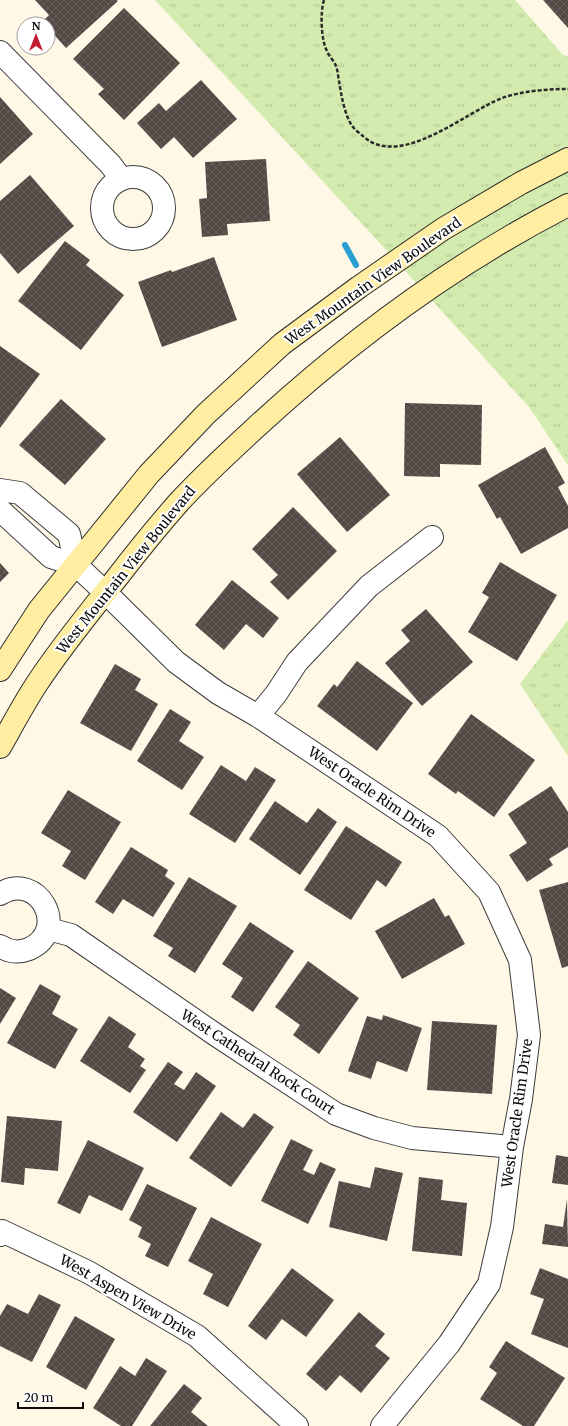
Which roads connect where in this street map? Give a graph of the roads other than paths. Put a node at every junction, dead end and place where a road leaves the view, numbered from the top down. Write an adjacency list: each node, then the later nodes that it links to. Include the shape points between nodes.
1 (0, 52): 3 (street, via 111,165)
2 (568, 159): 8 (street, West Mountain View Boulevard, via 521,183 443,229 282,344 170,451)
3 (121, 179)
4 (568, 205): 9 (street, West Mountain View Boulevard, via 431,287 312,376 180,501)
5 (0, 490): 8 (street, via 20,494 69,534)
6 (0, 510): 8 (street, West Oracle Rim Drive, via 51,557)
7 (432, 536): 11 (street, via 369,586 297,662)
8 (76, 565): 9 (street, West Oracle Rim Drive); 10 (street, West Mountain View Boulevard, via 39,610)
9 (105, 592): 11 (street, West Oracle Rim Drive, via 176,662 218,693); 12 (street, West Mountain View Boulevard, via 35,686)
10 (0, 670)
11 (258, 716): 16 (street, West Oracle Rim Drive, via 438,836 489,892 520,960 529,1035)
12 (0, 747)
13 (0, 894): 14 (street, via 15,888 35,893 47,909)
14 (48, 929): 15 (street, via 43,939 25,950 14,952); 16 (street, West Cathedral Rock Court, via 71,935 336,1114 412,1138)
15 (0, 946)
16 (512, 1147): 19 (street, West Oracle Rim Drive, via 502,1227 489,1284 449,1344)
17 (1, 1233): 18 (street, West Aspen View Drive, via 88,1272 197,1336)
18 (297, 1426)
19 (382, 1426)

